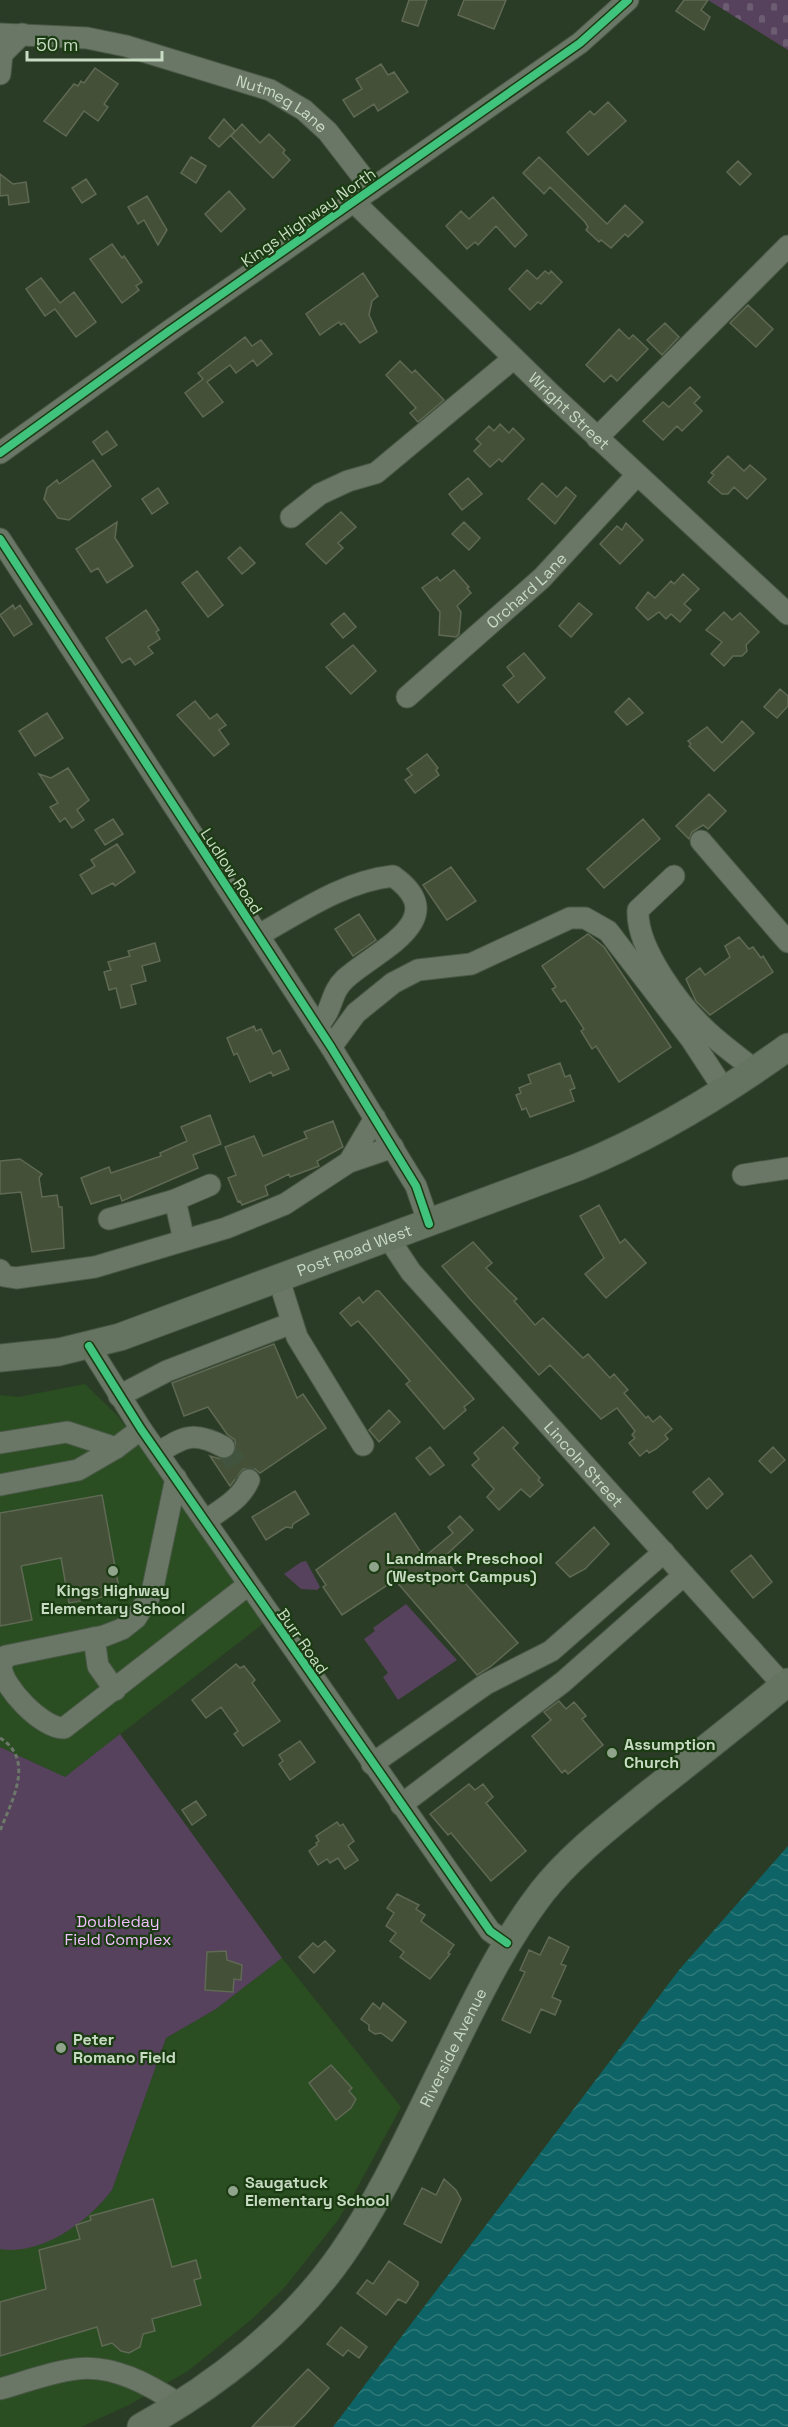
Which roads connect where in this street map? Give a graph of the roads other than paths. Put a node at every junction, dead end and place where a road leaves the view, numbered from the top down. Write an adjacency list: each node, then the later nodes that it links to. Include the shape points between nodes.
1 (628, 0): 5 (street, Kings Highway North, via 580,43)
2 (0, 34): 3 (street, Nutmeg Lane)
3 (22, 34): 4 (street, via 2,54); 5 (street, Nutmeg Lane, via 87,38 126,46 270,90 304,110 328,132)
4 (0, 74)
5 (372, 189): 6 (street, Kings Highway North)
6 (354, 202): 8 (street, Wright Street); 10 (street, Kings Highway North)
7 (788, 246): 9 (street)
8 (514, 358): 9 (street, Wright Street); 12 (street, via 376,473 320,494)
9 (597, 438): 11 (street, Wright Street)
10 (0, 453)
11 (637, 475): 14 (street, Wright Street); 15 (street, Orchard Lane, via 542,578)
12 (291, 517)
13 (0, 538): 18 (street, Ludlow Road)
14 (788, 614)
15 (407, 697)
16 (701, 841): 19 (street)
17 (674, 876): 23 (street, via 638,910 637,924 651,955 684,1005 708,1032)
18 (259, 936): 20 (street, Ludlow Road); 20 (street, via 314,904 371,878 393,876 416,899 417,912 411,925 394,943 342,982 328,1015)
19 (788, 942)
20 (317, 1026): 21 (street, Ludlow Road)
21 (331, 1047): 24 (street, via 356,1013 393,983 418,970 471,964 570,918 585,918 608,931 691,1039); 25 (street, Ludlow Road)
22 (788, 1047): 23 (main road, Post Road West)
23 (755, 1070): 24 (main road, Post Road West)
24 (725, 1091): 33 (main road, Post Road West, via 621,1149)
25 (375, 1118): 26 (street, Ludlow Road); 27 (street)
26 (393, 1147): 27 (street); 33 (street, Ludlow Road, via 416,1186)
27 (349, 1162): 35 (street, via 285,1204)
28 (788, 1168): 29 (street)
29 (743, 1175)
30 (210, 1185): 31 (street)
31 (175, 1200): 32 (street); 35 (street)
32 (109, 1219)
33 (429, 1224): 34 (main road, Post Road West)
34 (389, 1239): 37 (main road, Post Road West); 52 (street, Lincoln Street, via 411,1272)
35 (184, 1240): 36 (street, via 95,1266 16,1278 3,1276)
36 (0, 1270)
37 (279, 1280): 38 (street); 39 (main road, Post Road West)
38 (292, 1323): 41 (street, via 167,1371); 44 (street, via 307,1356)
39 (89, 1346): 40 (main road, Post Road West); 41 (street, Burr Road)
40 (0, 1358)
41 (119, 1396): 42 (street, Burr Road)
42 (141, 1429): 46 (street); 47 (street, Burr Road)
43 (0, 1443): 46 (street, via 67,1432)
44 (363, 1445)
45 (224, 1447): 47 (street, via 199,1437 182,1438)
46 (116, 1448): 50 (street, via 78,1470)
47 (158, 1454): 48 (street, Burr Road)
48 (176, 1478): 51 (street, Burr Road); 55 (street, via 148,1602 126,1626)
49 (249, 1480): 51 (street, via 234,1501)
50 (0, 1485)
51 (205, 1521): 54 (street, Burr Road)
52 (664, 1552): 53 (street, Lincoln Street); 56 (street, via 551,1651)
53 (684, 1575): 57 (street, Lincoln Street); 59 (street)
54 (248, 1586): 58 (street); 60 (street, Burr Road)
55 (94, 1638): 58 (street, via 98,1666); 58 (street, via 6,1656 1,1663 3,1678 46,1724 58,1728 69,1725)
56 (526, 1665): 59 (street); 60 (street, via 486,1684)
57 (786, 1684): 62 (main road, Riverside Avenue, via 590,1843 543,1891)
58 (115, 1690)
59 (547, 1694): 61 (street)
60 (372, 1764): 61 (street, Burr Road)
61 (401, 1805): 62 (street, Burr Road, via 490,1931)
62 (507, 1944): 64 (main road, Riverside Avenue, via 393,2168 341,2256 276,2328 212,2382)
63 (0, 2389): 64 (street, via 77,2368 148,2384)
64 (179, 2404): 65 (main road, Riverside Avenue)
65 (141, 2427)

